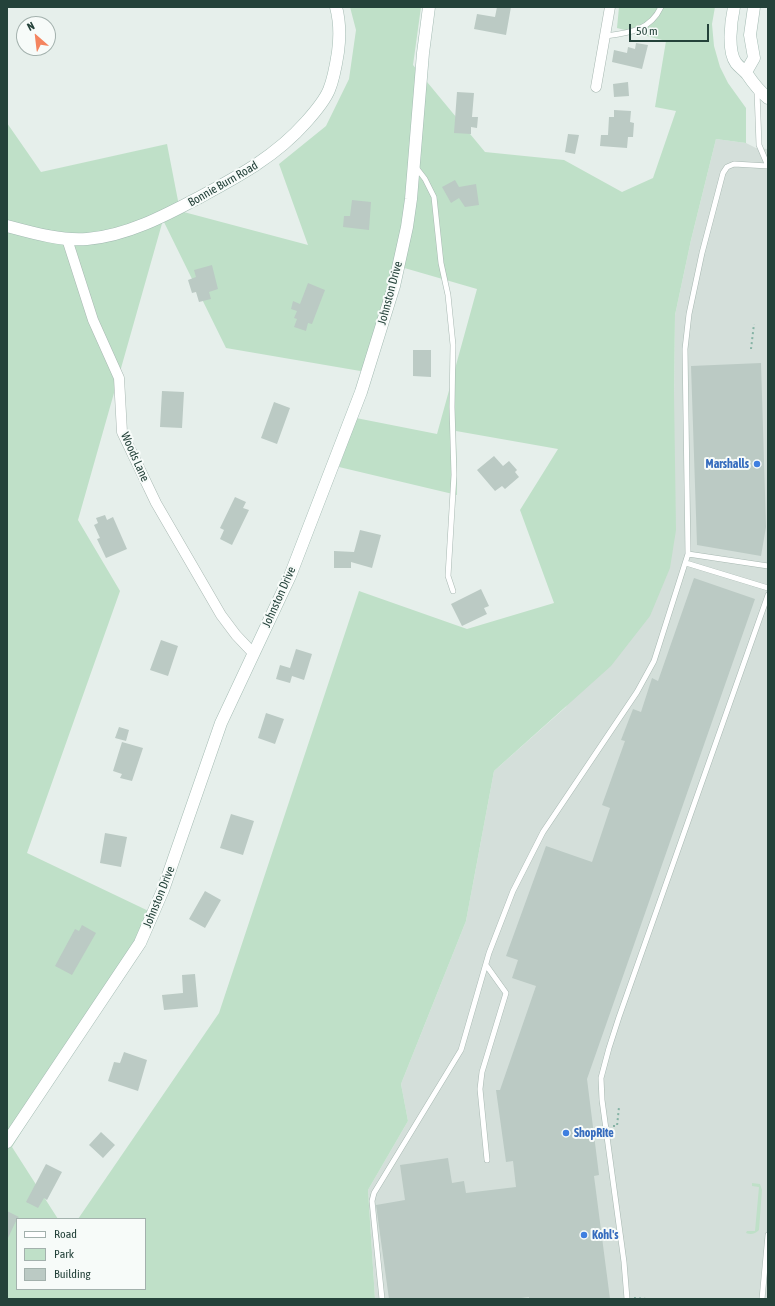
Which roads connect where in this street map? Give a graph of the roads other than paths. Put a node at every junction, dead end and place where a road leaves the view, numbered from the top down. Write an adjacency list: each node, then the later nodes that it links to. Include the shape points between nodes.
1 (336, 7): 16 (street, Bonnie Burn Road, via 339,17 339,40 336,67 329,91 294,136 265,160 240,176 165,216 114,234 88,239)
2 (430, 7): 12 (street, Johnston Drive, via 423,53)
3 (610, 7): 7 (street)
4 (661, 7): 7 (lane, via 657,16 640,29)
5 (734, 7): 8 (street, via 730,31 732,52 735,62)
6 (754, 7): 8 (street, via 750,35 754,58)
7 (605, 36): 9 (street)
8 (746, 72): 10 (street)
9 (596, 86)
10 (757, 88): 11 (street); 13 (lane, via 759,145)
11 (768, 98)
12 (414, 165): 21 (lane, via 434,197 452,338 454,475 448,576); 23 (street, Johnston Drive, via 408,220 394,286 361,392 290,576)
13 (768, 166): 14 (lane); 17 (lane, via 730,164 724,170 697,275 685,349)
14 (768, 172)
15 (7, 226): 16 (street, Bonnie Burn Road)
16 (67, 239): 23 (street, Woods Lane, via 93,320 119,378 122,432 156,503 221,615)
17 (688, 554): 18 (lane); 19 (lane)
18 (686, 563): 20 (lane); 24 (lane, via 654,662 637,692 543,832 513,891)
19 (768, 566)
20 (768, 588)
21 (453, 592)
22 (768, 594): 30 (lane, via 619,1017 601,1078)
23 (253, 653): 25 (street, Johnston Drive, via 221,723 163,890 140,943)
24 (486, 965): 26 (lane, via 506,993 482,1072 480,1089); 29 (lane, via 461,1050 372,1197)
25 (7, 1142)
26 (487, 1160)
27 (768, 1235): 28 (lane)
28 (766, 1275): 31 (lane)
29 (382, 1299)
30 (627, 1299)
31 (762, 1299)

